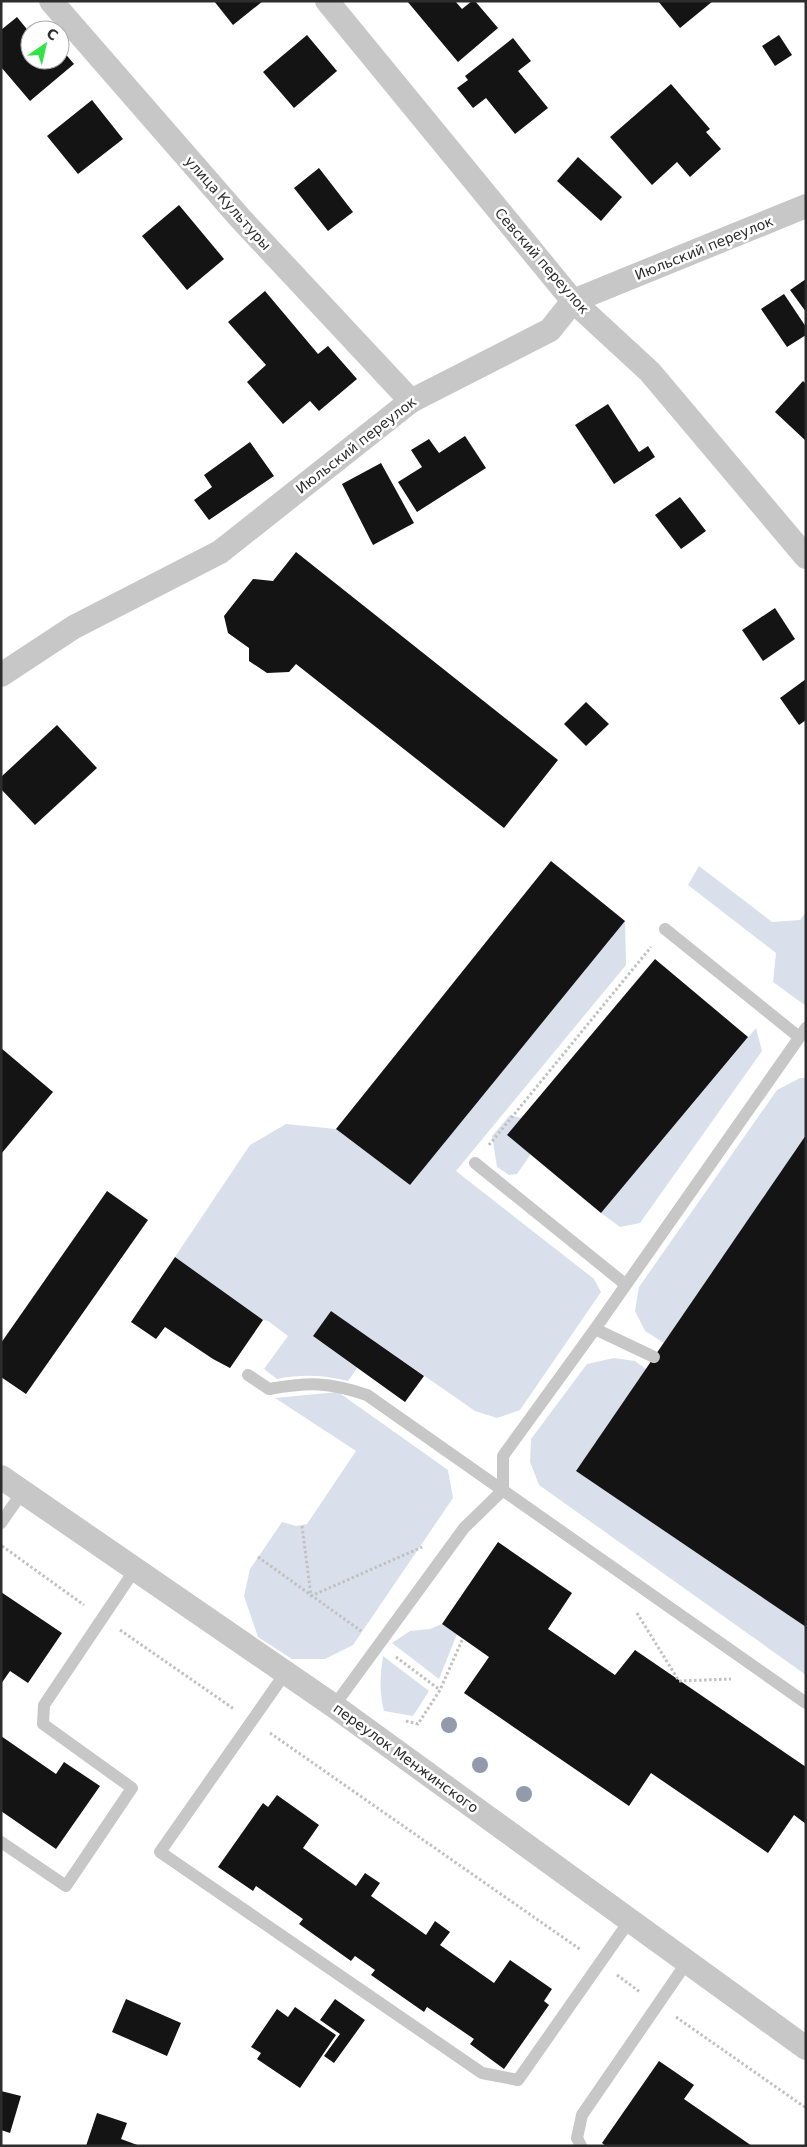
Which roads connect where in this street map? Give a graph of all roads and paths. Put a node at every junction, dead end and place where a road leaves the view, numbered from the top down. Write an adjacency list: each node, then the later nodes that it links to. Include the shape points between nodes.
1 (50, 1): 5 (street, улица Культуры, via 240,218)
2 (327, 1): 4 (street, Севский переулок)
3 (806, 206): 4 (street, Июльский переулок)
4 (573, 301): 5 (street, Июльский переулок, via 550,330); 6 (street, Севский переулок, via 650,372)
5 (410, 401): 7 (street, Июльский переулок, via 220,552 74,627)
6 (806, 557)
7 (1, 675)
8 (666, 929): 9 (lane); 10 (path)
9 (803, 1033): 11 (lane)
10 (474, 1163): 11 (lane)
11 (625, 1284): 12 (lane)
12 (595, 1329): 13 (lane); 16 (lane, via 503,1456)
13 (654, 1357)
14 (248, 1375): 16 (lane, via 269,1389 304,1383 341,1386 367,1395)
15 (1, 1477): 17 (street, переулок Менжинского)
16 (503, 1490): 20 (lane); 30 (lane)
17 (23, 1491): 18 (lane); 23 (street, переулок Менжинского)
18 (1, 1523)
19 (302, 1526): 24 (path)
20 (464, 1528): 24 (path); 28 (lane)
21 (1, 1546): 26 (path)
22 (258, 1557): 24 (path)
23 (136, 1568): 26 (lane); 29 (street, переулок Менжинского)
24 (311, 1596): 28 (path)
25 (632, 1604): 30 (path, via 679,1681)
26 (102, 1618): 35 (path); 36 (lane, via 44,1705 43,1724 132,1788 66,1886)
27 (463, 1638): 31 (path)
28 (379, 1644): 31 (path); 33 (lane)
29 (286, 1672): 33 (street, переулок Менжинского); 35 (lane)
30 (769, 1677): 32 (lane)
31 (440, 1690): 34 (path, via 418,1724)
32 (806, 1703)
33 (334, 1706): 37 (street, переулок Менжинского)
34 (400, 1720)
35 (253, 1721): 39 (path); 39 (lane, via 160,1852 482,2073 518,2080)
36 (1, 1842)
37 (630, 1920): 38 (street, переулок Менжинского); 39 (lane)
38 (686, 1962): 40 (lane); 41 (street, переулок Менжинского)
39 (600, 1964): 40 (path)
40 (657, 2003): 42 (path); 43 (lane, via 582,2115 576,2138)
41 (806, 2048)
42 (806, 2108)
43 (581, 2146)

